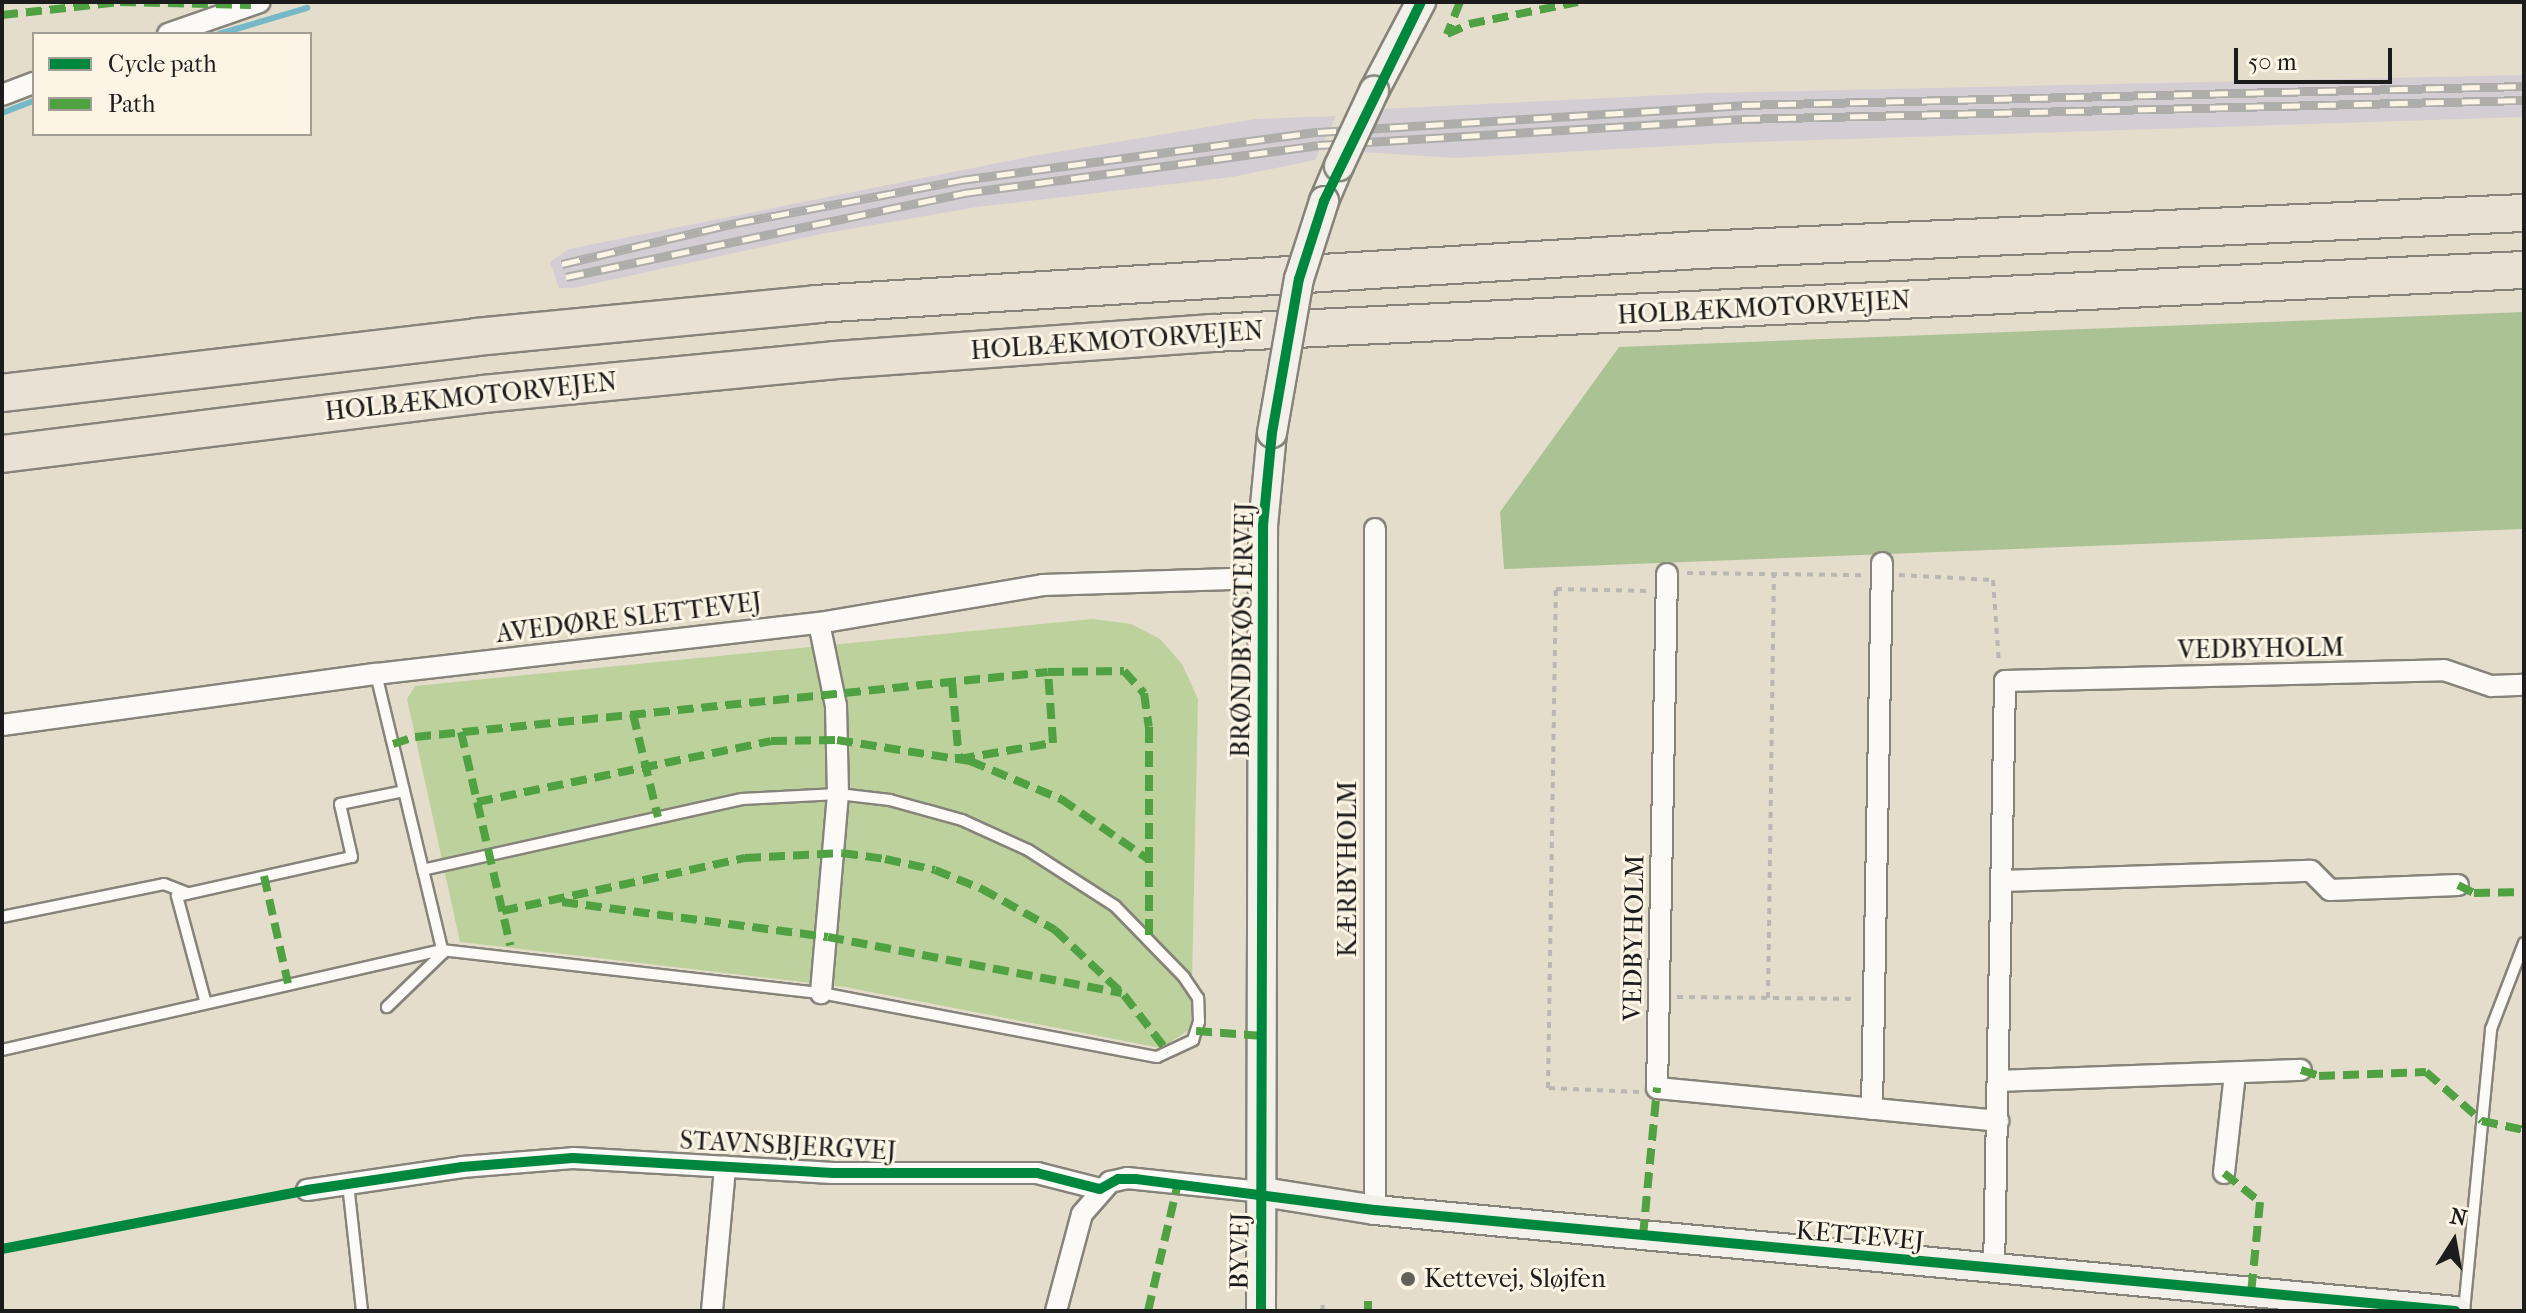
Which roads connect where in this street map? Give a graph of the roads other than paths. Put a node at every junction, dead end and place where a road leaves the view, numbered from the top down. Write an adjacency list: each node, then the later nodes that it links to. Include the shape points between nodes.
1 (260, 2): 3 (street)
2 (1421, 2): 12 (street, BRØNDBYØSTERVEJ, bridge, via 1339,166 1295,294 1272,433)
3 (174, 32)
4 (32, 84): 5 (street)
5 (2, 95)
6 (2524, 213): 8 (highway, via 1683,251 816,304 476,337)
7 (2524, 270): 9 (highway, HOLBÆKMOTORVEJEN, via 1212,333 867,358 483,394)
8 (2, 393)
9 (2, 454)
10 (1375, 529): 42 (street, KÆRBYHOLM)
11 (1882, 563): 34 (street)
12 (1263, 578): 14 (street, AVEDØRE SLETTEVEJ, via 1043,585); 41 (street, BRØNDBYØSTERVEJ)
13 (1667, 582): 34 (street, VEDBYHOLM, via 1657,1088)
14 (819, 623): 15 (street, AVEDØRE SLETTEVEJ); 19 (street, via 836,706)
15 (376, 674): 17 (street, AVEDØRE SLETTEVEJ); 18 (lane)
16 (2524, 685): 21 (street, VEDBYHOLM, via 2491,686 2444,670 2005,681)
17 (2, 725)
18 (404, 791): 20 (lane); 23 (lane, via 340,804 352,857)
19 (838, 794): 20 (lane, via 742,799); 27 (street); 27 (lane, via 890,800 962,820 1028,850 1115,906 1149,937 1198,998 1199,1022 1193,1040 1157,1057)
20 (423, 870): 26 (lane)
21 (2002, 881): 22 (street, via 2311,871 2330,890); 33 (street, VEDBYHOLM)
22 (2458, 885)
23 (188, 893): 24 (lane, via 164,884); 28 (lane, via 177,896)
24 (2, 917)
25 (2524, 943): 49 (lane, via 2491,1029)
26 (442, 950): 27 (lane); 28 (lane); 29 (lane)
27 (821, 993)
28 (205, 1000): 30 (lane)
29 (387, 1007)
30 (2, 1050)
31 (2301, 1070): 32 (street)
32 (2235, 1073): 33 (street); 37 (street)
33 (2000, 1081): 35 (street, VEDBYHOLM)
34 (1872, 1109): 35 (street)
35 (1998, 1121): 43 (street, VEDBYHOLM)
36 (725, 1167): 38 (street, STAVNSBJERGVEJ, via 573,1158); 39 (street, STAVNSBJERGVEJ, via 1037,1173); 45 (street)
37 (2224, 1173)
38 (348, 1184): 40 (street, STAVNSBJERGVEJ); 44 (lane)
39 (1100, 1189): 41 (street, STAVNSBJERGVEJ, via 1127,1178); 46 (street, via 1082,1214)
40 (307, 1190)
41 (1263, 1192): 42 (street, KETTEVEJ); 47 (street, BYVEJ)
42 (1375, 1210): 43 (street, KETTEVEJ)
43 (1994, 1271): 48 (street, KETTEVEJ, via 2258,1298)
44 (362, 1311)
45 (712, 1311)
46 (1056, 1311)
47 (1261, 1311)
48 (2455, 1311)
49 (2464, 1311)

